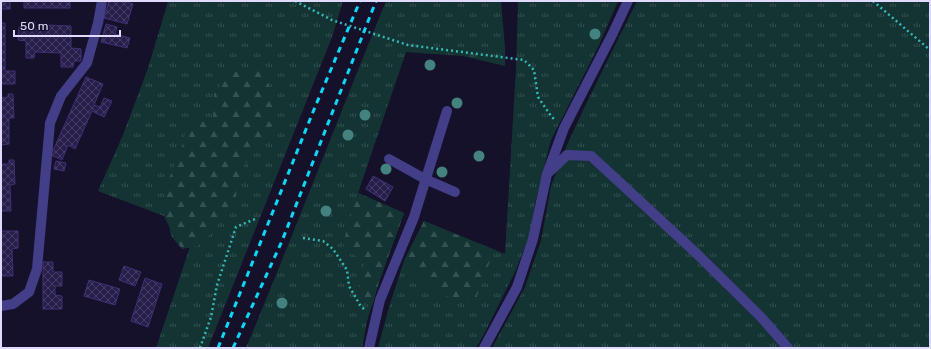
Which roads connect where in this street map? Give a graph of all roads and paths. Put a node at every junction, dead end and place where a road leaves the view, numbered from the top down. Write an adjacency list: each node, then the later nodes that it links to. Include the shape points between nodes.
1 (102, 1): 14 (street, via 87,63 61,96 50,123 37,270 29,292 12,304)
2 (295, 1): 7 (path, via 332,20 408,45 524,60 534,70 538,97 551,116)
3 (628, 1): 7 (street)
4 (873, 1): 5 (path)
5 (930, 50)
6 (447, 111): 10 (street)
7 (564, 128): 9 (street)
8 (389, 160): 10 (street)
9 (547, 174): 18 (street, via 533,239 517,287); 19 (street, via 566,155 590,156 696,253 761,317)
10 (425, 179): 11 (street); 15 (street, via 414,217 380,300)
11 (455, 192)
12 (255, 219): 16 (path, via 236,227)
13 (303, 238): 15 (path, via 323,241 333,249 347,270 349,286 356,299)
14 (1, 306)
15 (375, 321): 17 (street)
16 (200, 348)
17 (369, 348)
18 (484, 348)
19 (788, 348)

